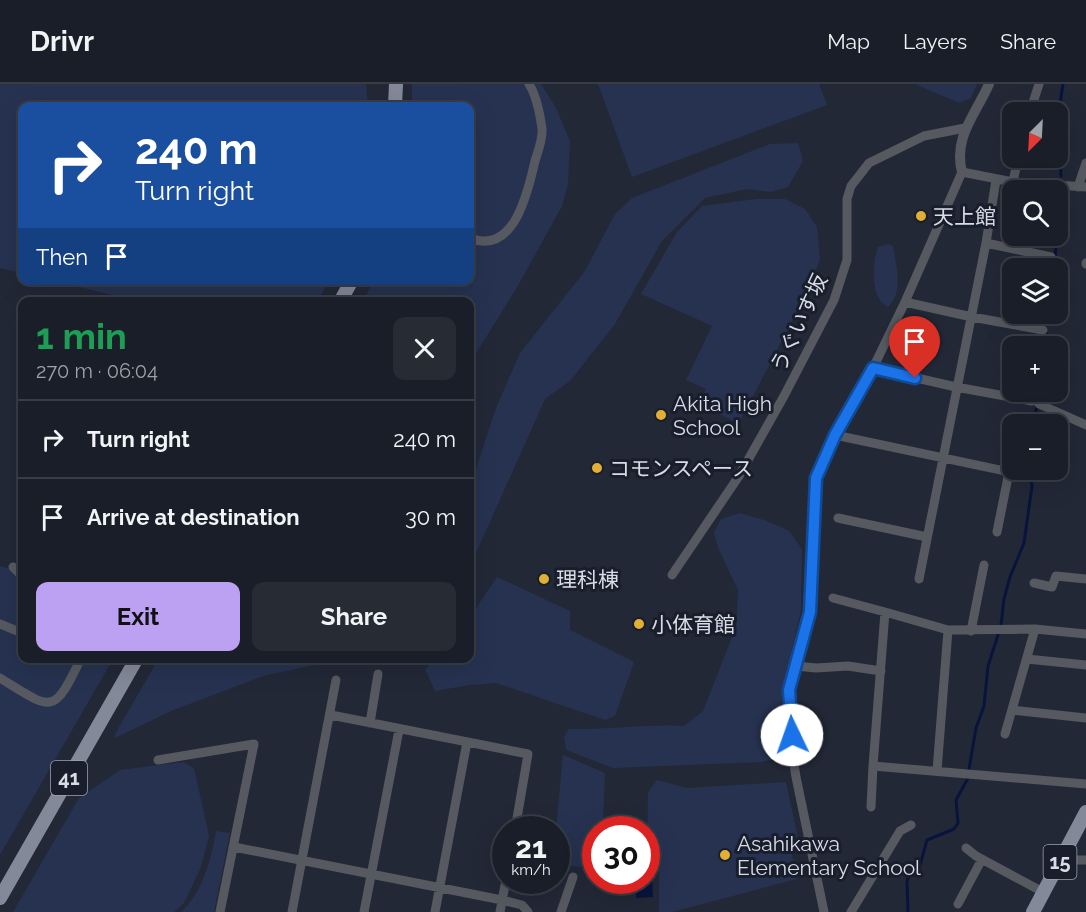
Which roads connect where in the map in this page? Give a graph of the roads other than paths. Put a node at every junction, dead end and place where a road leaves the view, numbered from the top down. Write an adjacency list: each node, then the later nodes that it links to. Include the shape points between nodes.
1 (396, 84): 5 (main road)
2 (529, 84): 13 (street, via 535,94 542,131 523,202 506,233 495,240)
3 (989, 84): 7 (street)
4 (1039, 84): 6 (street)
5 (396, 102)
6 (1033, 102)
7 (965, 128): 9 (street, via 960,153); 32 (street, うぐいす坂, via 924,136 869,164 851,186 847,199 847,260 834,300 739,476)
8 (1086, 163): 12 (street)
9 (962, 172): 10 (street); 16 (street)
10 (996, 180): 11 (street); 14 (street)
11 (1002, 181)
12 (1082, 187)
13 (474, 239)
14 (986, 243): 15 (street); 17 (street)
15 (1051, 257)
16 (905, 302): 17 (street); 19 (street)
17 (972, 317): 18 (street); 20 (street)
18 (1043, 330)
19 (873, 368): 20 (street); 22 (street)
20 (957, 387): 21 (street, via 1036,403); 23 (street)
21 (1086, 425)
22 (835, 435): 23 (street); 48 (street, via 816,478 810,612)
23 (942, 458): 24 (street); 28 (street)
24 (1002, 471)
25 (1007, 480): 27 (street)
26 (838, 518): 28 (street)
27 (997, 532)
28 (927, 537): 33 (street)
29 (984, 565): 42 (street)
30 (13, 567): 31 (street)
31 (18, 572)
32 (672, 575)
33 (919, 579)
34 (1086, 579): 35 (street, via 1056,576 1052,586)
35 (1034, 583)
36 (833, 598): 37 (street)
37 (885, 612): 40 (street); 49 (street)
38 (0, 624): 41 (street)
39 (1035, 629): 42 (street); 43 (street); 44 (street)
40 (948, 630): 42 (street); 62 (street)
41 (18, 631)
42 (971, 631)
43 (1086, 634)
44 (1027, 659): 47 (street); 53 (street)
45 (78, 663): 51 (street, via 63,694 46,704)
46 (134, 663): 79 (main road, 41)
47 (1086, 665)
48 (796, 666): 49 (street, via 848,666); 90 (street, via 789,690 793,758)
49 (880, 671): 61 (street)
50 (378, 674): 56 (street)
51 (0, 678)
52 (336, 680): 54 (street)
53 (1012, 710): 55 (street); 58 (street)
54 (331, 715): 56 (street); 71 (street)
55 (1086, 718)
56 (370, 723): 57 (street)
57 (399, 730): 59 (street); 74 (street)
58 (1005, 734)
59 (467, 742): 66 (street, via 528,754); 76 (street)
60 (158, 760): 68 (street, via 254,744)
61 (873, 766): 62 (street); 64 (street)
62 (937, 771): 63 (street)
63 (1086, 784)
64 (871, 807)
65 (1086, 812): 72 (main road, 15)
66 (517, 816)
67 (911, 825): 91 (street, via 900,831)
68 (234, 847): 71 (street); 83 (street)
69 (966, 848): 70 (street)
70 (982, 859): 77 (street); 81 (street)
71 (302, 860): 74 (street); 84 (street)
72 (1061, 860): 73 (street); 77 (main road, 15)
73 (1086, 860)
74 (372, 873): 76 (street); 85 (street)
75 (573, 877): 89 (street)
76 (440, 887): 80 (street); 86 (street)
77 (1043, 892): 82 (main road, 15)
78 (503, 894): 80 (street)
79 (0, 898)
80 (502, 900): 87 (street); 88 (street, via 522,905)
81 (957, 904)
82 (1035, 911)
83 (220, 912)
84 (292, 912)
85 (364, 912)
86 (435, 912)
87 (500, 912)
88 (528, 912)
89 (561, 912)
90 (824, 912)
91 (851, 912)

